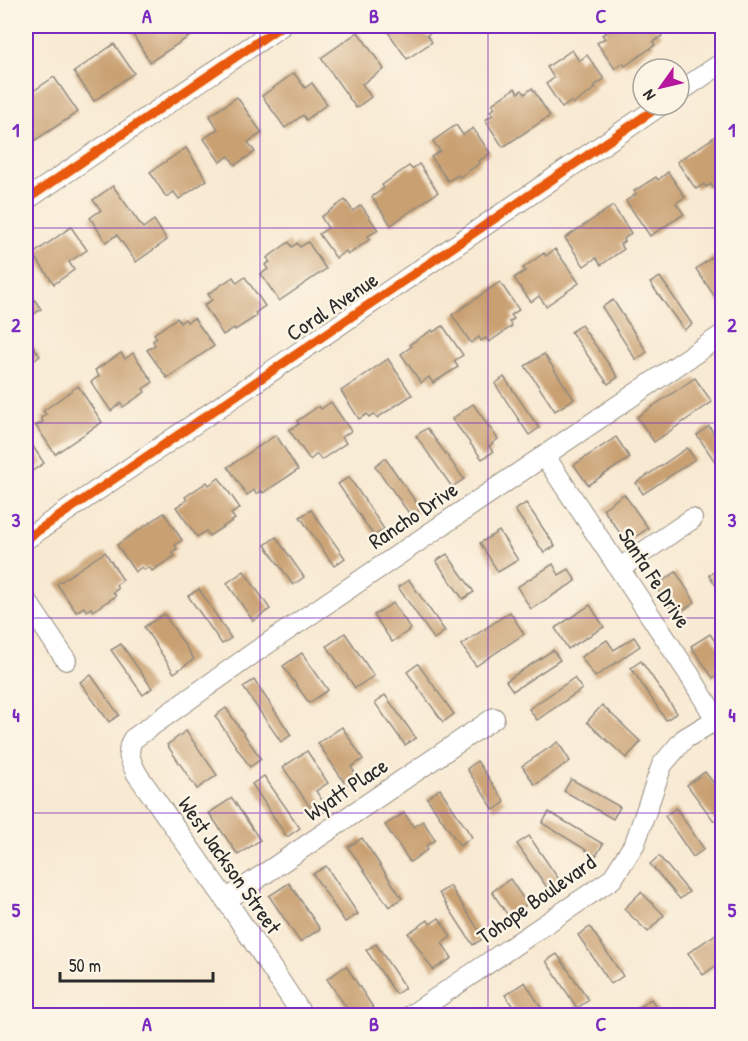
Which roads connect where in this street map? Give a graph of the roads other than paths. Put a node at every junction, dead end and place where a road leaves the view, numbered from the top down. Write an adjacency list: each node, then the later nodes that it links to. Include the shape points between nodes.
1 (280, 26): 5 (street)
2 (723, 63): 3 (street)
3 (691, 84)
4 (643, 117): 9 (street, Coral Avenue)
5 (26, 201)
6 (723, 335): 7 (street, Rancho Drive)
7 (544, 455): 10 (street, Santa Fe Drive); 15 (street, Rancho Drive)
8 (692, 519): 10 (street)
9 (26, 539)
10 (620, 568): 14 (street, Santa Fe Drive)
11 (28, 609): 12 (street)
12 (66, 660)
13 (494, 718): 16 (street, Wyatt Place)
14 (720, 721): 18 (street, Tohope Boulevard, via 684,739 663,765 635,843 612,879)
15 (133, 739): 16 (street, West Jackson Street, via 129,758 137,774)
16 (226, 900): 17 (street, West Jackson Street)
17 (303, 1016)
18 (410, 1016)

